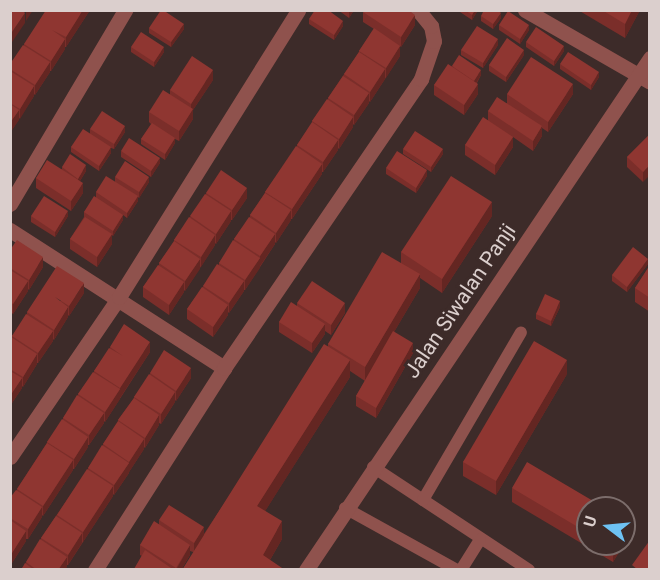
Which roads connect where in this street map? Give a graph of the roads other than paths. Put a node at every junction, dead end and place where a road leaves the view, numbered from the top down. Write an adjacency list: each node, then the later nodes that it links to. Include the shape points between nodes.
1 (125, 10): 7 (street)
2 (298, 10): 9 (street)
3 (418, 10): 11 (street, via 431,26 434,41 421,79)
4 (525, 10): 6 (street)
5 (650, 57): 6 (street, Jalan Siwalan Panji)
6 (643, 80): 13 (street, Jalan Siwalan Panji)
7 (10, 204)
8 (10, 230): 9 (street)
9 (119, 297): 11 (street); 12 (street)
10 (521, 332): 14 (lane)
11 (224, 368): 17 (street)
12 (10, 457)
13 (373, 467): 14 (lane); 15 (street, Jalan Siwalan Panji)
14 (423, 500): 16 (lane)
15 (345, 508): 18 (street, Jalan Siwalan Panji); 19 (lane)
16 (480, 539): 19 (lane); 20 (lane)
17 (95, 570)
18 (306, 570)
19 (459, 570)
20 (529, 570)

